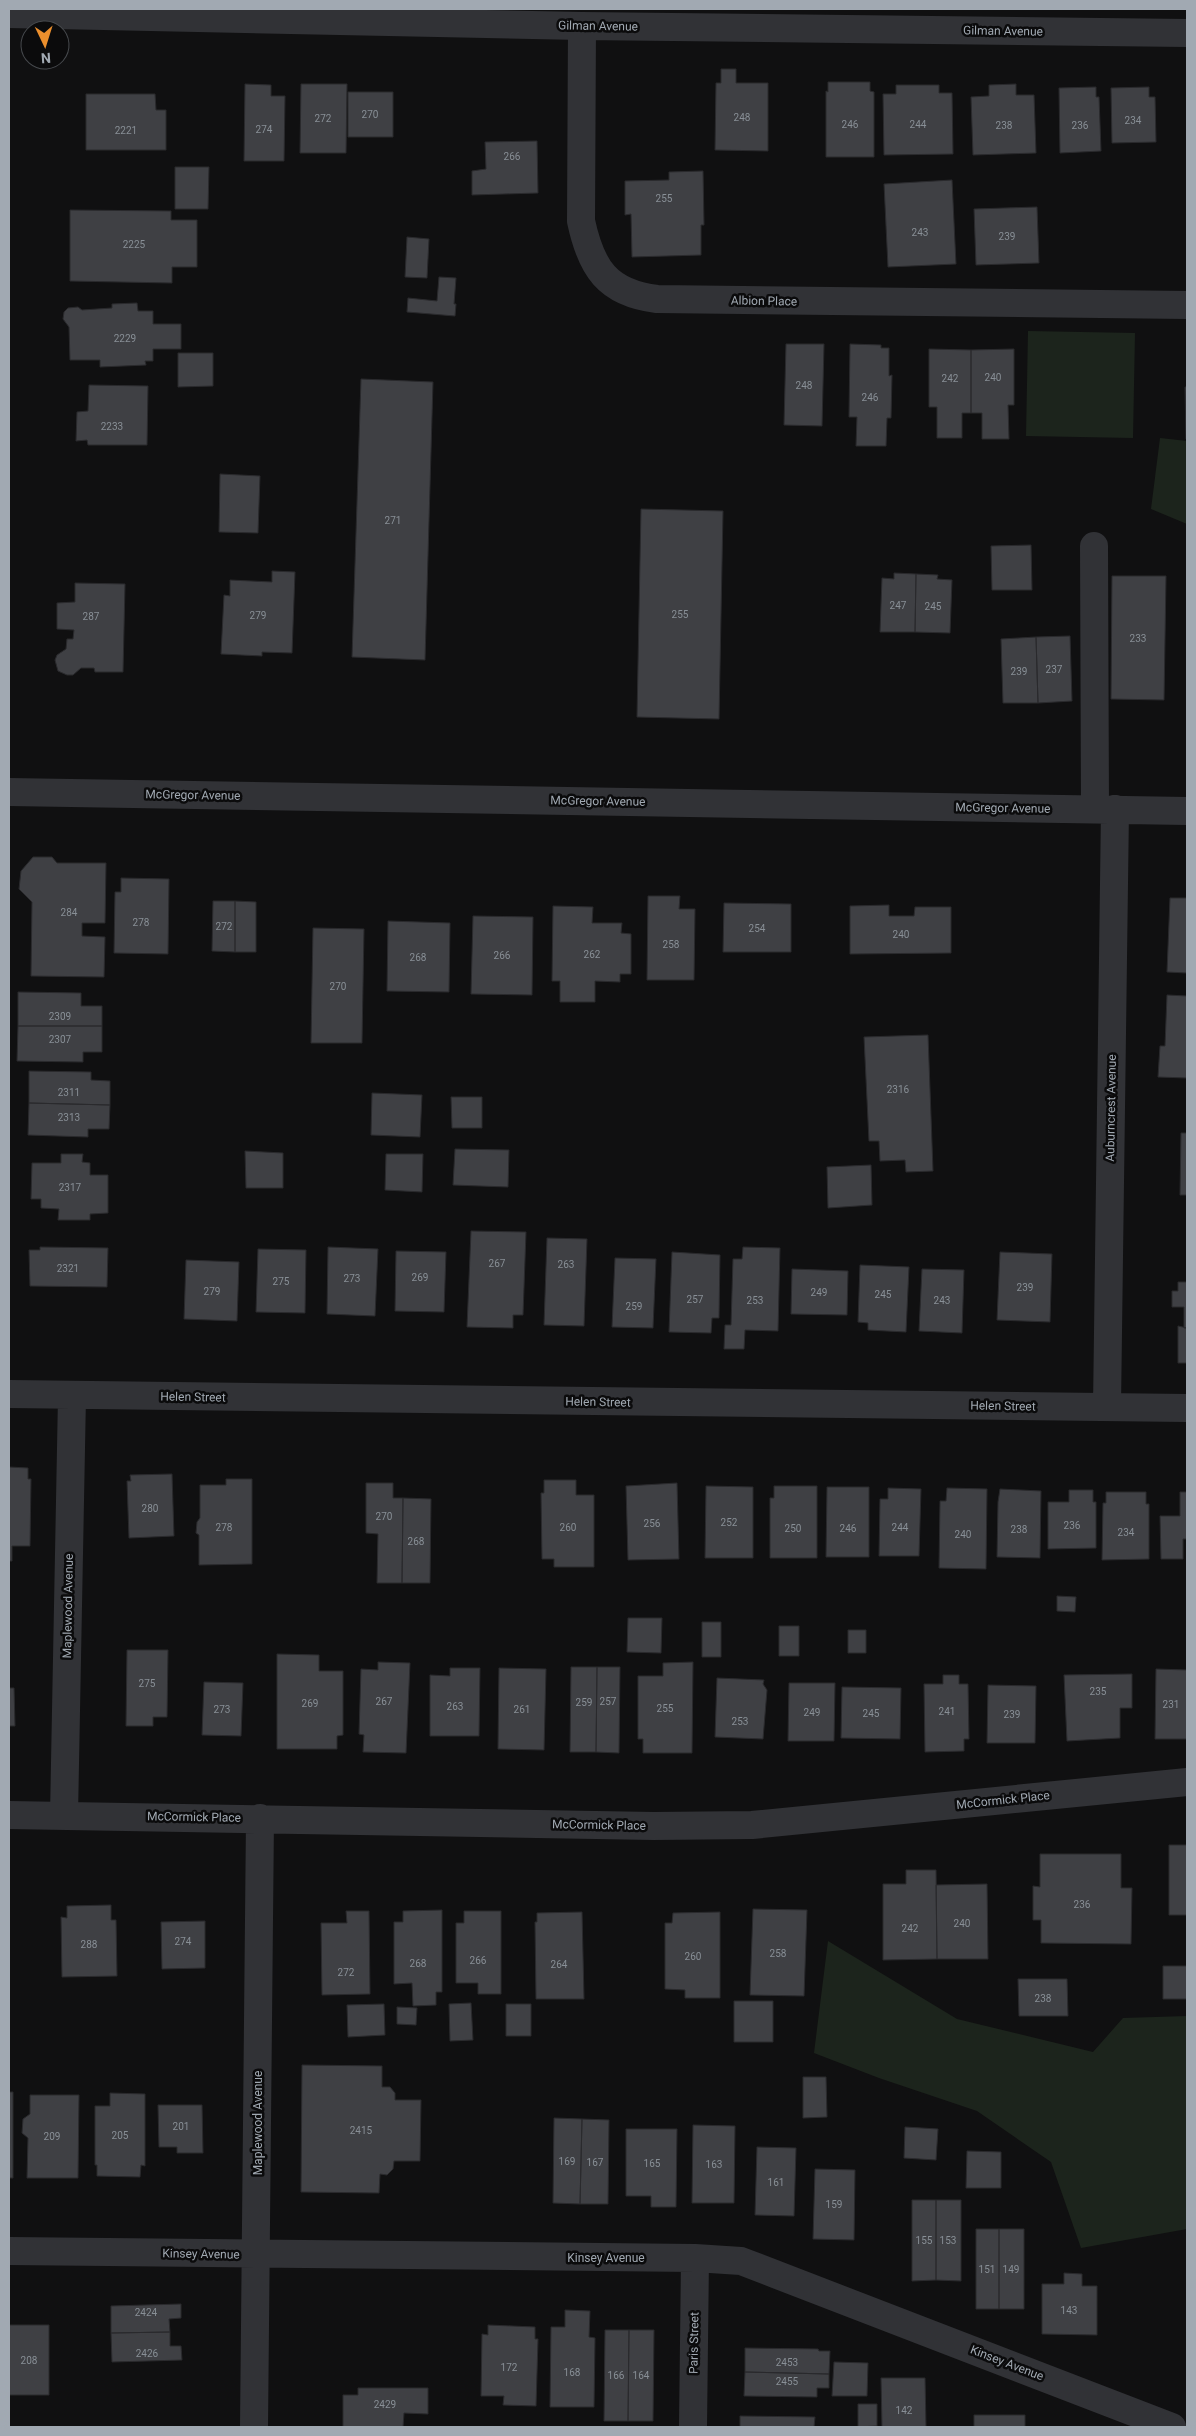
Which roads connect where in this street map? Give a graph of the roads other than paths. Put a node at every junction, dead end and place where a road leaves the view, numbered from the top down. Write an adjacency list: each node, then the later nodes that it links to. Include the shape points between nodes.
1 (9, 14): 2 (street, Gilman Avenue)
2 (582, 26): 3 (street, Gilman Avenue); 4 (street, Albion Place, via 581,221 586,246 598,270 610,283 636,296 657,299)
3 (1187, 33)
4 (1187, 305)
5 (1094, 546): 7 (street, Auburncrest Avenue)
6 (9, 792): 7 (street, McGregor Avenue)
7 (1105, 809): 8 (street, McGregor Avenue); 11 (street, Auburncrest Avenue)
8 (1187, 811)
9 (9, 1394): 10 (street, Helen Street)
10 (72, 1396): 11 (street, Helen Street); 15 (street, Maplewood Avenue)
11 (1107, 1407): 12 (street, Helen Street)
12 (1187, 1408)
13 (1187, 1782): 16 (street, McCormick Place, via 752,1825)
14 (9, 1815): 15 (street, McCormick Place)
15 (64, 1816): 16 (street, McCormick Place)
16 (260, 1818): 18 (street, Maplewood Avenue)
17 (9, 2251): 18 (street, Kinsey Avenue)
18 (257, 2255): 19 (street, Kinsey Avenue); 20 (street, Maplewood Avenue)
19 (695, 2258): 21 (street, Paris Street); 22 (street, Kinsey Avenue, via 741,2261)
20 (254, 2427)
21 (693, 2427)
22 (1172, 2427)

